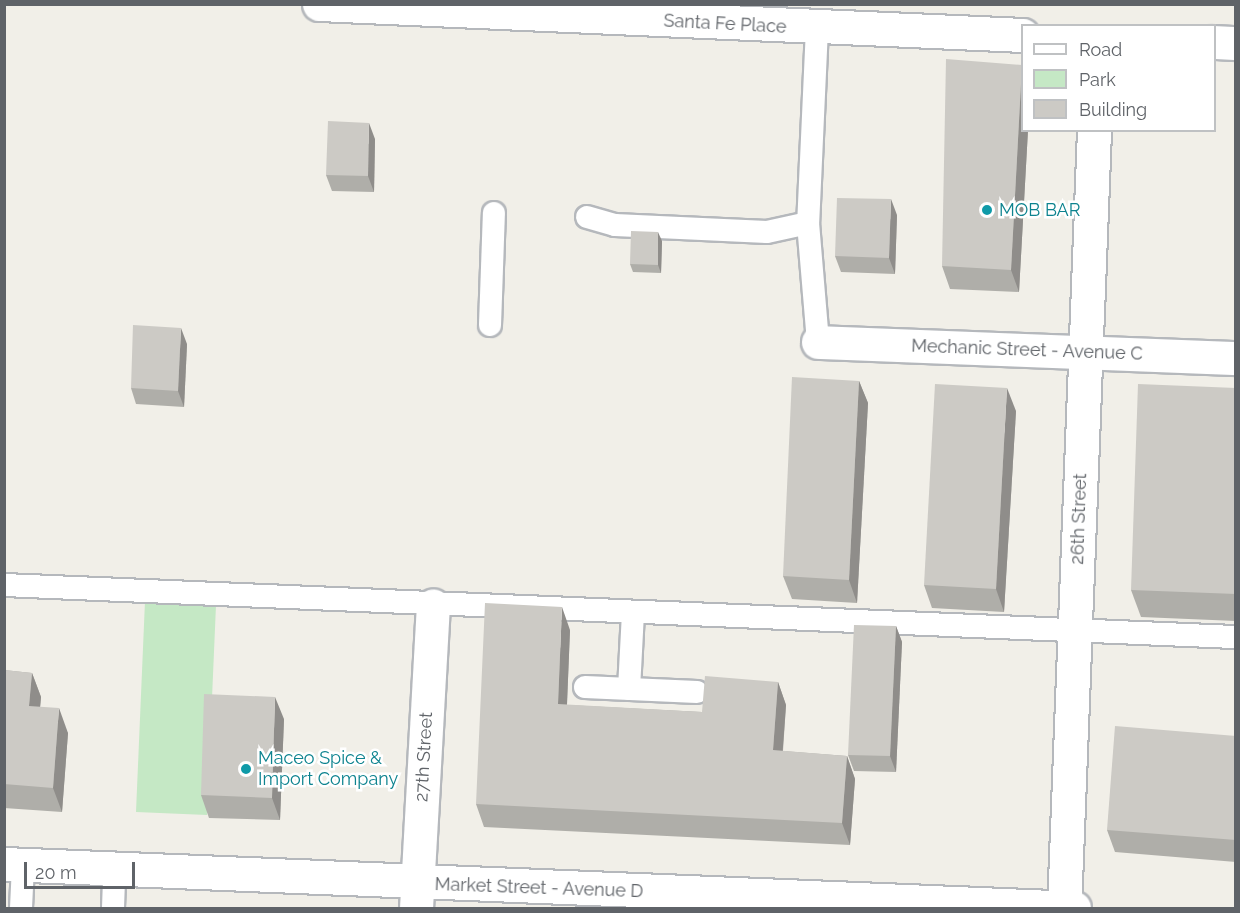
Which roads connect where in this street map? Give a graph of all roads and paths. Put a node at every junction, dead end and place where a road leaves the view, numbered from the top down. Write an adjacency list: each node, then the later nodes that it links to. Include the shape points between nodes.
1 (319, 4): 2 (street, Santa Fe Place)
2 (695, 14): 3 (street, Santa Fe Place)
3 (737, 15): 4 (street, Santa Fe Place)
4 (817, 28): 5 (street, Santa Fe Place); 11 (lane)
5 (1021, 34)
6 (1216, 42): 7 (street)
7 (1236, 43)
8 (1094, 132): 14 (street, 26th Street)
9 (494, 213): 12 (lane)
10 (587, 217): 11 (lane, via 615,225 767,232)
11 (808, 223): 13 (lane)
12 (490, 325)
13 (818, 342): 14 (street, Mechanic Street - Avenue C)
14 (1086, 353): 15 (street, Mechanic Street - Avenue C); 19 (street, 26th Street)
15 (1236, 358)
16 (4, 585): 17 (lane)
17 (433, 605): 18 (lane); 26 (street, 27th Street)
18 (633, 612): 19 (lane); 22 (lane)
19 (1074, 631): 20 (lane); 27 (street, 26th Street)
20 (1236, 638)
21 (585, 687): 22 (lane)
22 (629, 689): 23 (lane)
23 (697, 692)
24 (14, 864): 25 (street, Market Street - Avenue D); 28 (lane)
25 (114, 870): 26 (street, Market Street - Avenue D); 29 (lane)
26 (417, 896): 27 (street, Market Street - Avenue D)
27 (1064, 908): 30 (street, Market Street - Avenue D)
28 (21, 909)
29 (113, 909)
30 (1074, 909)

